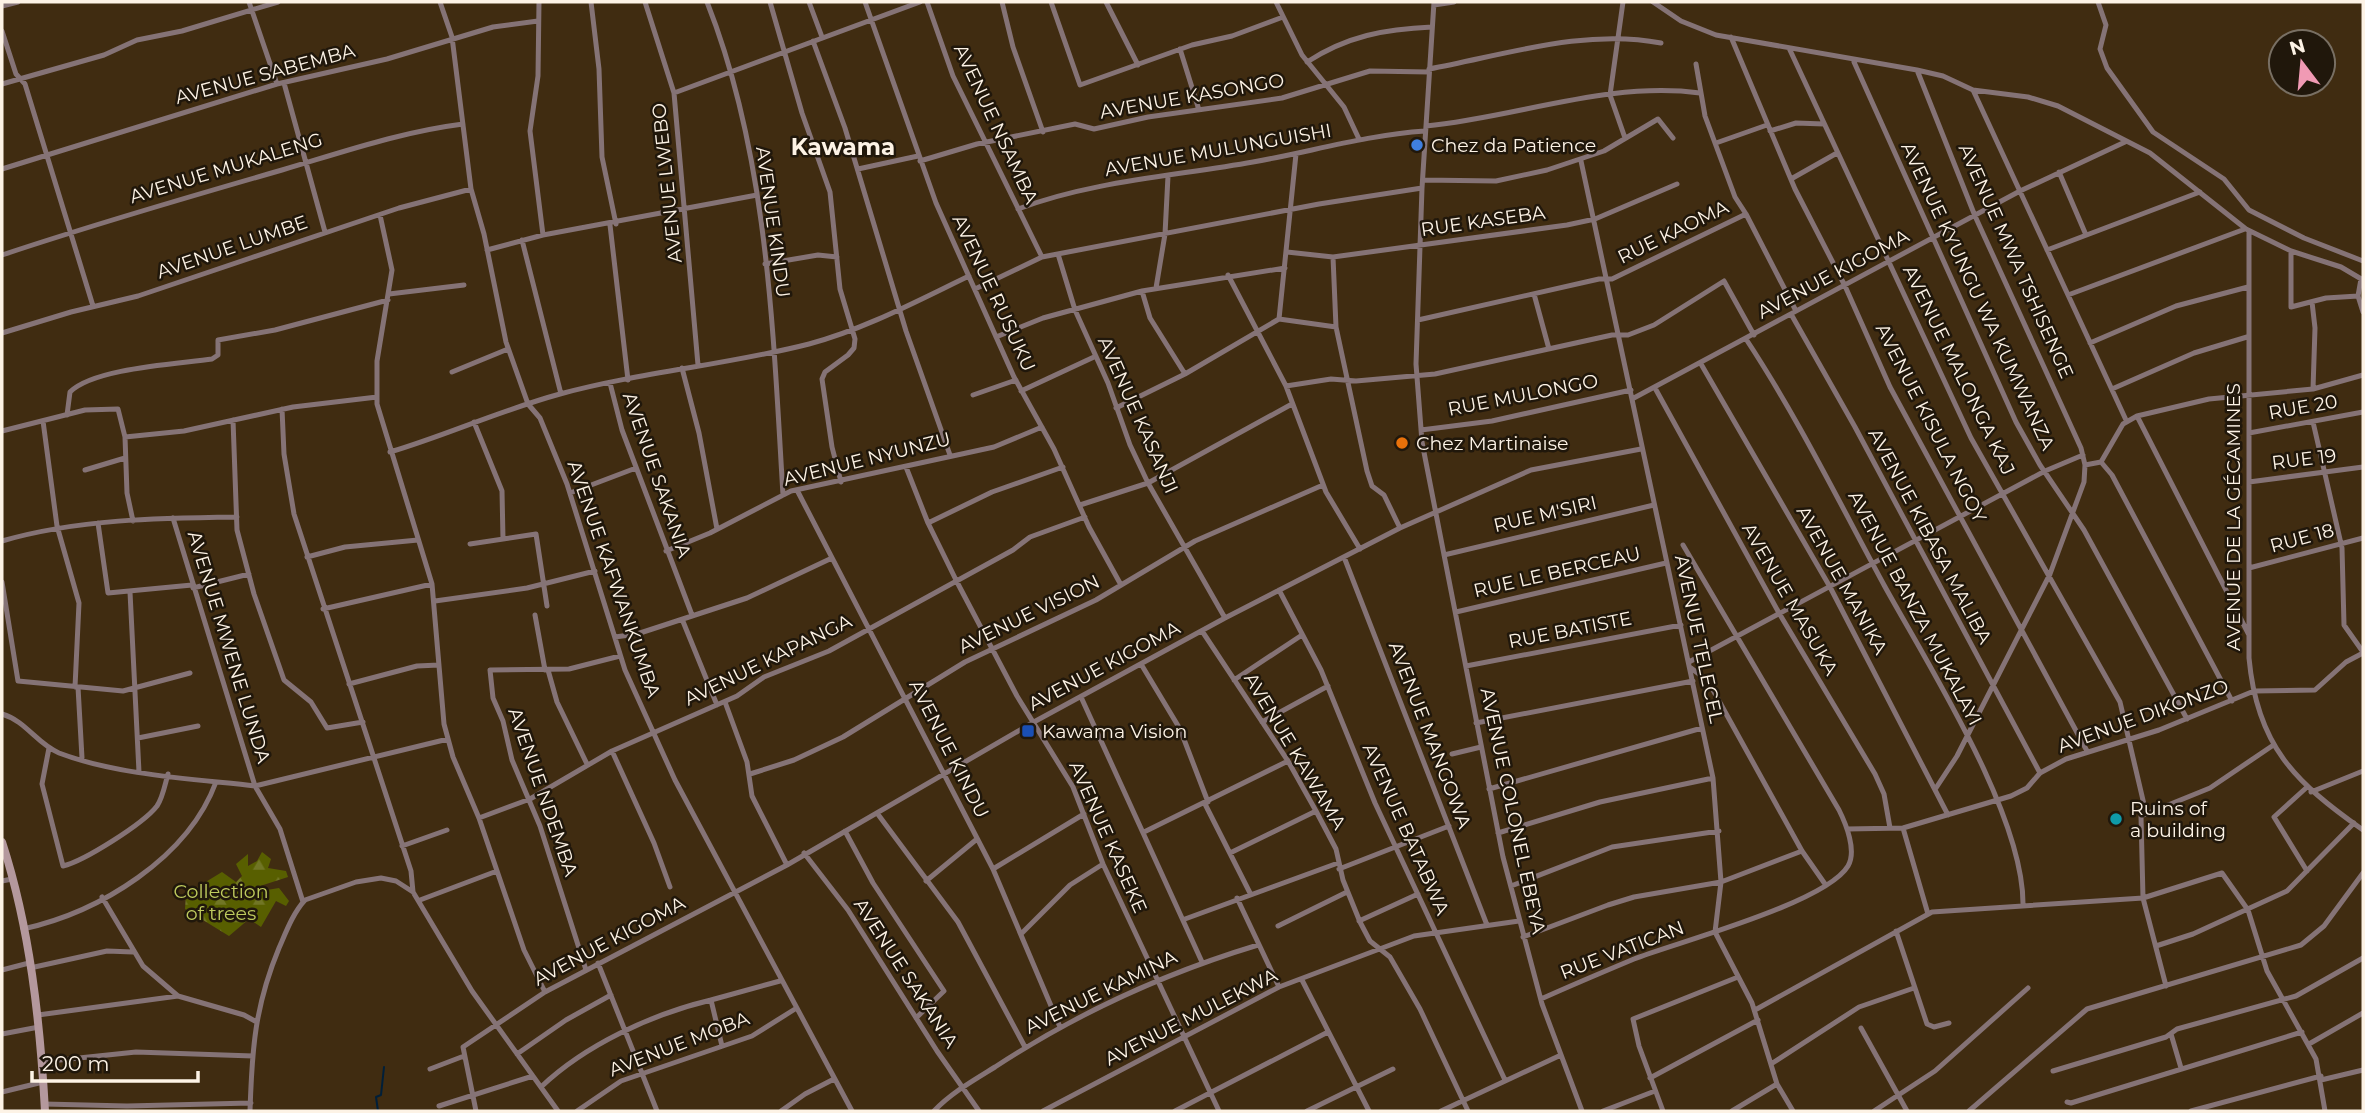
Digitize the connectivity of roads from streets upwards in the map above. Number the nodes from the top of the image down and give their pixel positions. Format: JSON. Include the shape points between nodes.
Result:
{"nodes":[{"id":1,"x":18,"y":2,"type":"edge"},
{"id":2,"x":249,"y":2,"type":"edge"},
{"id":3,"x":278,"y":2,"type":"edge"},
{"id":4,"x":440,"y":2,"type":"edge"},
{"id":5,"x":539,"y":2,"type":"edge"},
{"id":6,"x":591,"y":2,"type":"edge"},
{"id":7,"x":645,"y":2,"type":"edge"},
{"id":8,"x":707,"y":2,"type":"edge"},
{"id":9,"x":770,"y":2,"type":"edge"},
{"id":10,"x":809,"y":2,"type":"edge"},
{"id":11,"x":865,"y":2,"type":"edge"},
{"id":12,"x":920,"y":2,"type":"edge"},
{"id":13,"x":928,"y":2,"type":"edge"},
{"id":14,"x":1002,"y":2,"type":"edge"},
{"id":15,"x":1051,"y":2,"type":"edge"},
{"id":16,"x":1106,"y":2,"type":"edge"},
{"id":17,"x":1276,"y":2,"type":"edge"},
{"id":18,"x":1454,"y":2,"type":"edge"},
{"id":19,"x":1623,"y":2,"type":"edge"},
{"id":20,"x":1653,"y":2,"type":"edge"},
{"id":21,"x":2098,"y":2,"type":"edge"},
{"id":22,"x":1434,"y":3,"type":"edge"},
{"id":23,"x":2,"y":6,"type":"edge"},
{"id":24,"x":251,"y":9,"type":"junction"},
{"id":25,"x":1283,"y":17,"type":"junction"},
{"id":26,"x":871,"y":19,"type":"junction"},
{"id":27,"x":538,"y":21,"type":"junction"},
{"id":28,"x":1432,"y":27,"type":"junction"},
{"id":29,"x":2,"y":31,"type":"edge"},
{"id":30,"x":452,"y":37,"type":"junction"},
{"id":31,"x":822,"y":37,"type":"junction"},
{"id":32,"x":1617,"y":37,"type":"junction"},
{"id":33,"x":1731,"y":37,"type":"junction"},
{"id":34,"x":813,"y":41,"type":"junction"},
{"id":35,"x":1661,"y":43,"type":"dead end"},
{"id":36,"x":1788,"y":48,"type":"junction"},
{"id":37,"x":1180,"y":49,"type":"junction"},
{"id":38,"x":785,"y":53,"type":"junction"},
{"id":39,"x":1307,"y":62,"type":"junction"},
{"id":40,"x":1854,"y":62,"type":"junction"},
{"id":41,"x":1696,"y":64,"type":"dead end"},
{"id":42,"x":1138,"y":65,"type":"junction"},
{"id":43,"x":1429,"y":70,"type":"junction"},
{"id":44,"x":1917,"y":70,"type":"junction"},
{"id":45,"x":730,"y":73,"type":"junction"},
{"id":46,"x":20,"y":79,"type":"junction"},
{"id":47,"x":280,"y":83,"type":"junction"},
{"id":48,"x":2,"y":84,"type":"edge"},
{"id":49,"x":1324,"y":87,"type":"junction"},
{"id":50,"x":1973,"y":90,"type":"junction"},
{"id":51,"x":674,"y":93,"type":"junction"},
{"id":52,"x":1700,"y":93,"type":"junction"},
{"id":53,"x":1610,"y":95,"type":"junction"},
{"id":54,"x":1199,"y":110,"type":"junction"},
{"id":55,"x":463,"y":124,"type":"junction"},
{"id":56,"x":1824,"y":124,"type":"junction"},
{"id":57,"x":1768,"y":128,"type":"junction"},
{"id":58,"x":1425,"y":129,"type":"junction"},
{"id":59,"x":1042,"y":132,"type":"junction"},
{"id":60,"x":1625,"y":138,"type":"junction"},
{"id":61,"x":1673,"y":138,"type":"dead end"},
{"id":62,"x":1359,"y":139,"type":"junction"},
{"id":63,"x":2125,"y":142,"type":"junction"},
{"id":64,"x":985,"y":143,"type":"junction"},
{"id":65,"x":1716,"y":143,"type":"junction"},
{"id":66,"x":1837,"y":153,"type":"junction"},
{"id":67,"x":1296,"y":154,"type":"junction"},
{"id":68,"x":47,"y":156,"type":"junction"},
{"id":69,"x":919,"y":159,"type":"junction"},
{"id":70,"x":1581,"y":161,"type":"junction"},
{"id":71,"x":306,"y":163,"type":"junction"},
{"id":72,"x":2,"y":169,"type":"edge"},
{"id":73,"x":858,"y":169,"type":"junction"},
{"id":74,"x":2059,"y":172,"type":"junction"},
{"id":75,"x":1168,"y":176,"type":"junction"},
{"id":76,"x":1791,"y":179,"type":"junction"},
{"id":77,"x":1423,"y":180,"type":"junction"},
{"id":78,"x":1677,"y":184,"type":"dead end"},
{"id":79,"x":1422,"y":188,"type":"junction"},
{"id":80,"x":471,"y":189,"type":"junction"},
{"id":81,"x":2020,"y":191,"type":"junction"},
{"id":82,"x":2200,"y":192,"type":"junction"},
{"id":83,"x":757,"y":195,"type":"junction"},
{"id":84,"x":684,"y":209,"type":"junction"},
{"id":85,"x":1018,"y":209,"type":"junction"},
{"id":86,"x":1291,"y":211,"type":"junction"},
{"id":87,"x":1746,"y":214,"type":"junction"},
{"id":88,"x":380,"y":215,"type":"junction"},
{"id":89,"x":1975,"y":216,"type":"junction"},
{"id":90,"x":1595,"y":219,"type":"junction"},
{"id":91,"x":613,"y":224,"type":"junction"},
{"id":92,"x":2248,"y":230,"type":"junction"},
{"id":93,"x":325,"y":232,"type":"junction"},
{"id":94,"x":72,"y":233,"type":"junction"},
{"id":95,"x":1165,"y":234,"type":"junction"},
{"id":96,"x":543,"y":235,"type":"junction"},
{"id":97,"x":2086,"y":235,"type":"junction"},
{"id":98,"x":1932,"y":239,"type":"junction"},
{"id":99,"x":522,"y":240,"type":"junction"},
{"id":100,"x":1421,"y":246,"type":"junction"},
{"id":101,"x":487,"y":250,"type":"junction"},
{"id":102,"x":2047,"y":250,"type":"junction"},
{"id":103,"x":2291,"y":251,"type":"junction"},
{"id":104,"x":1287,"y":252,"type":"junction"},
{"id":105,"x":1058,"y":254,"type":"junction"},
{"id":106,"x":2,"y":255,"type":"edge"},
{"id":107,"x":837,"y":257,"type":"junction"},
{"id":108,"x":1042,"y":257,"type":"junction"},
{"id":109,"x":1333,"y":257,"type":"junction"},
{"id":110,"x":2363,"y":261,"type":"edge"},
{"id":111,"x":1888,"y":263,"type":"junction"},
{"id":112,"x":765,"y":264,"type":"junction"},
{"id":113,"x":1285,"y":268,"type":"junction"},
{"id":114,"x":1228,"y":275,"type":"junction"},
{"id":115,"x":969,"y":276,"type":"junction"},
{"id":116,"x":1606,"y":280,"type":"junction"},
{"id":117,"x":2362,"y":280,"type":"edge"},
{"id":118,"x":464,"y":285,"type":"dead end"},
{"id":119,"x":1845,"y":286,"type":"junction"},
{"id":120,"x":2248,"y":287,"type":"junction"},
{"id":121,"x":1156,"y":288,"type":"junction"},
{"id":122,"x":975,"y":289,"type":"junction"},
{"id":123,"x":1142,"y":291,"type":"junction"},
{"id":124,"x":1534,"y":294,"type":"junction"},
{"id":125,"x":2068,"y":295,"type":"junction"},
{"id":126,"x":2358,"y":296,"type":"junction"},
{"id":127,"x":388,"y":297,"type":"junction"},
{"id":128,"x":2312,"y":302,"type":"junction"},
{"id":129,"x":93,"y":306,"type":"junction"},
{"id":130,"x":900,"y":309,"type":"junction"},
{"id":131,"x":1075,"y":310,"type":"junction"},
{"id":132,"x":1794,"y":312,"type":"junction"},
{"id":133,"x":2363,"y":312,"type":"edge"},
{"id":134,"x":1279,"y":319,"type":"junction"},
{"id":135,"x":1418,"y":320,"type":"junction"},
{"id":136,"x":1336,"y":327,"type":"junction"},
{"id":137,"x":1257,"y":329,"type":"junction"},
{"id":138,"x":851,"y":331,"type":"junction"},
{"id":139,"x":2,"y":333,"type":"edge"},
{"id":140,"x":1619,"y":335,"type":"junction"},
{"id":141,"x":1754,"y":335,"type":"junction"},
{"id":142,"x":996,"y":337,"type":"junction"},
{"id":143,"x":2247,"y":337,"type":"junction"},
{"id":144,"x":1746,"y":339,"type":"junction"},
{"id":145,"x":2090,"y":343,"type":"junction"},
{"id":146,"x":508,"y":349,"type":"junction"},
{"id":147,"x":1549,"y":349,"type":"junction"},
{"id":148,"x":773,"y":350,"type":"junction"},
{"id":149,"x":1094,"y":357,"type":"junction"},
{"id":150,"x":1700,"y":363,"type":"junction"},
{"id":151,"x":698,"y":365,"type":"junction"},
{"id":152,"x":682,"y":368,"type":"junction"},
{"id":153,"x":452,"y":372,"type":"dead end"},
{"id":154,"x":1185,"y":374,"type":"junction"},
{"id":155,"x":1416,"y":374,"type":"junction"},
{"id":156,"x":2363,"y":375,"type":"edge"},
{"id":157,"x":1348,"y":379,"type":"junction"},
{"id":158,"x":628,"y":380,"type":"junction"},
{"id":159,"x":1016,"y":380,"type":"junction"},
{"id":160,"x":610,"y":383,"type":"junction"},
{"id":161,"x":1286,"y":386,"type":"junction"},
{"id":162,"x":1655,"y":387,"type":"junction"},
{"id":163,"x":2112,"y":389,"type":"junction"},
{"id":164,"x":2313,"y":389,"type":"junction"},
{"id":165,"x":1631,"y":390,"type":"junction"},
{"id":166,"x":1021,"y":391,"type":"junction"},
{"id":167,"x":561,"y":394,"type":"junction"},
{"id":168,"x":973,"y":395,"type":"dead end"},
{"id":169,"x":377,"y":397,"type":"junction"},
{"id":170,"x":2248,"y":397,"type":"junction"},
{"id":171,"x":1632,"y":400,"type":"junction"},
{"id":172,"x":528,"y":404,"type":"junction"},
{"id":173,"x":1292,"y":404,"type":"junction"},
{"id":174,"x":1116,"y":408,"type":"junction"},
{"id":175,"x":282,"y":410,"type":"junction"},
{"id":176,"x":2363,"y":412,"type":"edge"},
{"id":177,"x":67,"y":415,"type":"junction"},
{"id":178,"x":2137,"y":416,"type":"junction"},
{"id":179,"x":233,"y":420,"type":"junction"},
{"id":180,"x":43,"y":421,"type":"junction"},
{"id":181,"x":2126,"y":421,"type":"junction"},
{"id":182,"x":474,"y":422,"type":"junction"},
{"id":183,"x":2313,"y":422,"type":"junction"},
{"id":184,"x":1042,"y":427,"type":"junction"},
{"id":185,"x":1420,"y":430,"type":"junction"},
{"id":186,"x":2,"y":431,"type":"edge"},
{"id":187,"x":2249,"y":433,"type":"junction"},
{"id":188,"x":125,"y":437,"type":"junction"},
{"id":189,"x":1641,"y":449,"type":"junction"},
{"id":190,"x":390,"y":453,"type":"junction"},
{"id":191,"x":2083,"y":454,"type":"junction"},
{"id":192,"x":950,"y":455,"type":"junction"},
{"id":193,"x":125,"y":458,"type":"junction"},
{"id":194,"x":2101,"y":462,"type":"junction"},
{"id":195,"x":2085,"y":465,"type":"junction"},
{"id":196,"x":906,"y":467,"type":"junction"},
{"id":197,"x":1063,"y":467,"type":"junction"},
{"id":198,"x":2363,"y":467,"type":"edge"},
{"id":199,"x":636,"y":468,"type":"junction"},
{"id":200,"x":85,"y":470,"type":"dead end"},
{"id":201,"x":2045,"y":471,"type":"junction"},
{"id":202,"x":2324,"y":471,"type":"junction"},
{"id":203,"x":841,"y":482,"type":"junction"},
{"id":204,"x":2249,"y":482,"type":"junction"},
{"id":205,"x":1148,"y":483,"type":"junction"},
{"id":206,"x":1324,"y":485,"type":"junction"},
{"id":207,"x":798,"y":492,"type":"junction"},
{"id":208,"x":570,"y":493,"type":"junction"},
{"id":209,"x":2004,"y":494,"type":"junction"},
{"id":210,"x":783,"y":495,"type":"junction"},
{"id":211,"x":1080,"y":505,"type":"junction"},
{"id":212,"x":1654,"y":505,"type":"junction"},
{"id":213,"x":1436,"y":511,"type":"junction"},
{"id":214,"x":2073,"y":515,"type":"junction"},
{"id":215,"x":173,"y":517,"type":"junction"},
{"id":216,"x":237,"y":517,"type":"junction"},
{"id":217,"x":1085,"y":517,"type":"junction"},
{"id":218,"x":1962,"y":518,"type":"junction"},
{"id":219,"x":133,"y":521,"type":"junction"},
{"id":220,"x":98,"y":523,"type":"junction"},
{"id":221,"x":928,"y":523,"type":"junction"},
{"id":222,"x":57,"y":526,"type":"junction"},
{"id":223,"x":1401,"y":528,"type":"junction"},
{"id":224,"x":717,"y":529,"type":"junction"},
{"id":225,"x":2363,"y":538,"type":"edge"},
{"id":226,"x":503,"y":539,"type":"junction"},
{"id":227,"x":418,"y":540,"type":"junction"},
{"id":228,"x":2,"y":541,"type":"edge"},
{"id":229,"x":1917,"y":541,"type":"junction"},
{"id":230,"x":470,"y":544,"type":"dead end"},
{"id":231,"x":2342,"y":544,"type":"junction"},
{"id":232,"x":1683,"y":545,"type":"dead end"},
{"id":233,"x":1184,"y":547,"type":"junction"},
{"id":234,"x":1360,"y":549,"type":"junction"},
{"id":235,"x":666,"y":551,"type":"junction"},
{"id":236,"x":1444,"y":555,"type":"junction"},
{"id":237,"x":307,"y":557,"type":"junction"},
{"id":238,"x":1344,"y":557,"type":"junction"},
{"id":239,"x":832,"y":558,"type":"junction"},
{"id":240,"x":1666,"y":563,"type":"junction"},
{"id":241,"x":1873,"y":565,"type":"junction"},
{"id":242,"x":2249,"y":568,"type":"junction"},
{"id":243,"x":595,"y":571,"type":"junction"},
{"id":244,"x":249,"y":573,"type":"junction"},
{"id":245,"x":2050,"y":574,"type":"junction"},
{"id":246,"x":2,"y":582,"type":"edge"},
{"id":247,"x":957,"y":582,"type":"junction"},
{"id":248,"x":432,"y":584,"type":"junction"},
{"id":249,"x":543,"y":585,"type":"junction"},
{"id":250,"x":1121,"y":585,"type":"junction"},
{"id":251,"x":193,"y":587,"type":"junction"},
{"id":252,"x":1830,"y":587,"type":"junction"},
{"id":253,"x":1279,"y":590,"type":"junction"},
{"id":254,"x":130,"y":592,"type":"junction"},
{"id":255,"x":435,"y":601,"type":"junction"},
{"id":256,"x":547,"y":606,"type":"dead end"},
{"id":257,"x":323,"y":609,"type":"junction"},
{"id":258,"x":1456,"y":612,"type":"junction"},
{"id":259,"x":1779,"y":613,"type":"junction"},
{"id":260,"x":535,"y":615,"type":"dead end"},
{"id":261,"x":692,"y":615,"type":"junction"},
{"id":262,"x":1225,"y":618,"type":"junction"},
{"id":263,"x":682,"y":619,"type":"junction"},
{"id":264,"x":1681,"y":625,"type":"junction"},
{"id":265,"x":868,"y":629,"type":"junction"},
{"id":266,"x":2024,"y":630,"type":"junction"},
{"id":267,"x":1202,"y":631,"type":"junction"},
{"id":268,"x":1303,"y":635,"type":"junction"},
{"id":269,"x":2249,"y":635,"type":"junction"},
{"id":270,"x":615,"y":637,"type":"junction"},
{"id":271,"x":1735,"y":637,"type":"junction"},
{"id":272,"x":993,"y":649,"type":"junction"},
{"id":273,"x":2363,"y":652,"type":"edge"},
{"id":274,"x":620,"y":656,"type":"junction"},
{"id":275,"x":1141,"y":664,"type":"junction"},
{"id":276,"x":439,"y":665,"type":"junction"},
{"id":277,"x":1690,"y":665,"type":"junction"},
{"id":278,"x":1466,"y":666,"type":"junction"},
{"id":279,"x":546,"y":670,"type":"junction"},
{"id":280,"x":190,"y":673,"type":"dead end"},
{"id":281,"x":1234,"y":680,"type":"junction"},
{"id":282,"x":1693,"y":681,"type":"junction"},
{"id":283,"x":349,"y":684,"type":"junction"},
{"id":284,"x":1328,"y":686,"type":"junction"},
{"id":285,"x":77,"y":687,"type":"junction"},
{"id":286,"x":136,"y":689,"type":"junction"},
{"id":287,"x":1993,"y":689,"type":"junction"},
{"id":288,"x":2253,"y":691,"type":"junction"},
{"id":289,"x":1081,"y":696,"type":"junction"},
{"id":290,"x":905,"y":698,"type":"junction"},
{"id":291,"x":2232,"y":701,"type":"junction"},
{"id":292,"x":725,"y":702,"type":"junction"},
{"id":293,"x":717,"y":705,"type":"junction"},
{"id":294,"x":2,"y":714,"type":"edge"},
{"id":295,"x":2187,"y":719,"type":"junction"},
{"id":296,"x":363,"y":722,"type":"junction"},
{"id":297,"x":1262,"y":722,"type":"junction"},
{"id":298,"x":1032,"y":723,"type":"junction"},
{"id":299,"x":1476,"y":723,"type":"junction"},
{"id":300,"x":198,"y":726,"type":"dead end"},
{"id":301,"x":1702,"y":728,"type":"junction"},
{"id":302,"x":652,"y":732,"type":"junction"},
{"id":303,"x":1966,"y":736,"type":"junction"},
{"id":304,"x":138,"y":738,"type":"junction"},
{"id":305,"x":448,"y":739,"type":"junction"},
{"id":306,"x":2129,"y":739,"type":"junction"},
{"id":307,"x":2272,"y":746,"type":"junction"},
{"id":308,"x":1481,"y":747,"type":"junction"},
{"id":309,"x":49,"y":748,"type":"junction"},
{"id":310,"x":612,"y":751,"type":"junction"},
{"id":311,"x":2087,"y":751,"type":"junction"},
{"id":312,"x":1452,"y":754,"type":"dead end"},
{"id":313,"x":82,"y":758,"type":"junction"},
{"id":314,"x":375,"y":758,"type":"junction"},
{"id":315,"x":1288,"y":761,"type":"junction"},
{"id":316,"x":587,"y":764,"type":"junction"},
{"id":317,"x":139,"y":772,"type":"junction"},
{"id":318,"x":2363,"y":772,"type":"edge"},
{"id":319,"x":2040,"y":773,"type":"junction"},
{"id":320,"x":168,"y":774,"type":"junction"},
{"id":321,"x":750,"y":774,"type":"junction"},
{"id":322,"x":946,"y":774,"type":"junction"},
{"id":323,"x":1713,"y":778,"type":"junction"},
{"id":324,"x":216,"y":782,"type":"junction"},
{"id":325,"x":255,"y":786,"type":"junction"},
{"id":326,"x":1936,"y":788,"type":"junction"},
{"id":327,"x":1489,"y":789,"type":"junction"},
{"id":328,"x":2308,"y":790,"type":"junction"},
{"id":329,"x":530,"y":799,"type":"junction"},
{"id":330,"x":1997,"y":801,"type":"junction"},
{"id":331,"x":1207,"y":803,"type":"junction"},
{"id":332,"x":1316,"y":811,"type":"junction"},
{"id":333,"x":877,"y":813,"type":"junction"},
{"id":334,"x":2146,"y":813,"type":"junction"},
{"id":335,"x":1084,"y":814,"type":"junction"},
{"id":336,"x":1948,"y":815,"type":"junction"},
{"id":337,"x":479,"y":818,"type":"junction"},
{"id":338,"x":2354,"y":823,"type":"junction"},
{"id":339,"x":1448,"y":826,"type":"junction"},
{"id":340,"x":1890,"y":828,"type":"junction"},
{"id":341,"x":1903,"y":828,"type":"junction"},
{"id":342,"x":1847,"y":829,"type":"junction"},
{"id":343,"x":447,"y":830,"type":"dead end"},
{"id":344,"x":2363,"y":830,"type":"edge"},
{"id":345,"x":845,"y":831,"type":"junction"},
{"id":346,"x":1719,"y":831,"type":"junction"},
{"id":347,"x":1144,"y":832,"type":"junction"},
{"id":348,"x":1498,"y":834,"type":"junction"},
{"id":349,"x":976,"y":839,"type":"junction"},
{"id":350,"x":2,"y":842,"type":"edge"},
{"id":351,"x":402,"y":846,"type":"junction"},
{"id":352,"x":1398,"y":847,"type":"junction"},
{"id":353,"x":1802,"y":851,"type":"junction"},
{"id":354,"x":803,"y":853,"type":"junction"},
{"id":355,"x":1230,"y":853,"type":"junction"},
{"id":356,"x":786,"y":864,"type":"junction"},
{"id":357,"x":1103,"y":864,"type":"junction"},
{"id":358,"x":1339,"y":866,"type":"junction"},
{"id":359,"x":993,"y":869,"type":"junction"},
{"id":360,"x":497,"y":871,"type":"junction"},
{"id":361,"x":2307,"y":871,"type":"junction"},
{"id":362,"x":2363,"y":873,"type":"edge"},
{"id":363,"x":12,"y":878,"type":"junction"},
{"id":364,"x":2,"y":881,"type":"edge"},
{"id":365,"x":926,"y":881,"type":"junction"},
{"id":366,"x":1721,"y":882,"type":"junction"},
{"id":367,"x":1825,"y":884,"type":"junction"},
{"id":368,"x":1511,"y":886,"type":"junction"},
{"id":369,"x":670,"y":887,"type":"dead end"},
{"id":370,"x":414,"y":892,"type":"junction"},
{"id":371,"x":1347,"y":892,"type":"junction"},
{"id":372,"x":734,"y":893,"type":"junction"},
{"id":373,"x":1250,"y":893,"type":"junction"},
{"id":374,"x":1419,"y":894,"type":"junction"},
{"id":375,"x":102,"y":897,"type":"junction"},
{"id":376,"x":1237,"y":898,"type":"junction"},
{"id":377,"x":2143,"y":898,"type":"junction"},
{"id":378,"x":420,"y":901,"type":"junction"},
{"id":379,"x":303,"y":902,"type":"junction"},
{"id":380,"x":2023,"y":905,"type":"junction"},
{"id":381,"x":2248,"y":910,"type":"junction"},
{"id":382,"x":1928,"y":914,"type":"junction"},
{"id":383,"x":1185,"y":919,"type":"junction"},
{"id":384,"x":1359,"y":921,"type":"junction"},
{"id":385,"x":1519,"y":921,"type":"junction"},
{"id":386,"x":1488,"y":925,"type":"junction"},
{"id":387,"x":1278,"y":926,"type":"dead end"},
{"id":388,"x":23,"y":929,"type":"junction"},
{"id":389,"x":1435,"y":931,"type":"junction"},
{"id":390,"x":1715,"y":932,"type":"junction"},
{"id":391,"x":1896,"y":932,"type":"junction"},
{"id":392,"x":1022,"y":933,"type":"junction"},
{"id":393,"x":1523,"y":937,"type":"junction"},
{"id":394,"x":1258,"y":945,"type":"junction"},
{"id":395,"x":2156,"y":946,"type":"junction"},
{"id":396,"x":1381,"y":949,"type":"junction"},
{"id":397,"x":133,"y":952,"type":"junction"},
{"id":398,"x":2264,"y":958,"type":"junction"},
{"id":399,"x":2363,"y":958,"type":"edge"},
{"id":400,"x":1202,"y":962,"type":"junction"},
{"id":401,"x":598,"y":963,"type":"junction"},
{"id":402,"x":30,"y":965,"type":"junction"},
{"id":403,"x":2,"y":970,"type":"edge"},
{"id":404,"x":586,"y":970,"type":"junction"},
{"id":405,"x":1738,"y":977,"type":"junction"},
{"id":406,"x":780,"y":981,"type":"junction"},
{"id":407,"x":1157,"y":981,"type":"junction"},
{"id":408,"x":1303,"y":981,"type":"junction"},
{"id":409,"x":2166,"y":986,"type":"junction"},
{"id":410,"x":1279,"y":987,"type":"junction"},
{"id":411,"x":1914,"y":988,"type":"junction"},
{"id":412,"x":2028,"y":988,"type":"dead end"},
{"id":413,"x":545,"y":992,"type":"junction"},
{"id":414,"x":611,"y":995,"type":"junction"},
{"id":415,"x":178,"y":996,"type":"junction"},
{"id":416,"x":1541,"y":999,"type":"junction"},
{"id":417,"x":711,"y":1000,"type":"junction"},
{"id":418,"x":2281,"y":1000,"type":"junction"},
{"id":419,"x":795,"y":1009,"type":"junction"},
{"id":420,"x":1755,"y":1010,"type":"junction"},
{"id":421,"x":2363,"y":1013,"type":"edge"},
{"id":422,"x":38,"y":1014,"type":"junction"},
{"id":423,"x":916,"y":1018,"type":"junction"},
{"id":424,"x":1758,"y":1020,"type":"junction"},
{"id":425,"x":255,"y":1021,"type":"junction"},
{"id":426,"x":1948,"y":1023,"type":"dead end"},
{"id":427,"x":494,"y":1024,"type":"junction"},
{"id":428,"x":38,"y":1027,"type":"junction"},
{"id":429,"x":1060,"y":1027,"type":"junction"},
{"id":430,"x":1861,"y":1028,"type":"dead end"},
{"id":431,"x":1328,"y":1032,"type":"junction"},
{"id":432,"x":2302,"y":1032,"type":"junction"},
{"id":433,"x":626,"y":1033,"type":"junction"},
{"id":434,"x":2,"y":1034,"type":"edge"},
{"id":435,"x":2171,"y":1034,"type":"junction"},
{"id":436,"x":1183,"y":1038,"type":"junction"},
{"id":437,"x":2309,"y":1044,"type":"junction"},
{"id":438,"x":722,"y":1046,"type":"junction"},
{"id":439,"x":1025,"y":1047,"type":"junction"},
{"id":440,"x":517,"y":1054,"type":"junction"},
{"id":441,"x":1561,"y":1055,"type":"junction"},
{"id":442,"x":253,"y":1056,"type":"junction"},
{"id":443,"x":464,"y":1056,"type":"junction"},
{"id":444,"x":41,"y":1062,"type":"junction"},
{"id":445,"x":1771,"y":1064,"type":"junction"},
{"id":446,"x":2181,"y":1068,"type":"junction"},
{"id":447,"x":430,"y":1069,"type":"dead end"},
{"id":448,"x":1393,"y":1069,"type":"dead end"},
{"id":449,"x":2363,"y":1070,"type":"edge"},
{"id":450,"x":2053,"y":1071,"type":"dead end"},
{"id":451,"x":642,"y":1073,"type":"junction"},
{"id":452,"x":533,"y":1076,"type":"junction"},
{"id":453,"x":1650,"y":1078,"type":"junction"},
{"id":454,"x":2321,"y":1078,"type":"junction"},
{"id":455,"x":834,"y":1079,"type":"junction"},
{"id":456,"x":1505,"y":1080,"type":"junction"},
{"id":457,"x":43,"y":1082,"type":"junction"},
{"id":458,"x":1777,"y":1084,"type":"junction"},
{"id":459,"x":541,"y":1087,"type":"junction"},
{"id":460,"x":1356,"y":1087,"type":"junction"},
{"id":461,"x":963,"y":1088,"type":"junction"},
{"id":462,"x":1655,"y":1091,"type":"junction"},
{"id":463,"x":2,"y":1092,"type":"edge"},
{"id":464,"x":1210,"y":1092,"type":"junction"},
{"id":465,"x":1898,"y":1096,"type":"junction"},
{"id":466,"x":473,"y":1097,"type":"junction"},
{"id":467,"x":1463,"y":1101,"type":"junction"},
{"id":468,"x":2067,"y":1102,"type":"dead end"},
{"id":469,"x":175,"y":1103,"type":"junction"},
{"id":470,"x":251,"y":1103,"type":"junction"},
{"id":471,"x":439,"y":1106,"type":"dead end"},
{"id":472,"x":45,"y":1107,"type":"edge"},
{"id":473,"x":127,"y":1109,"type":"edge"},
{"id":474,"x":1581,"y":1109,"type":"edge"},
{"id":475,"x":175,"y":1111,"type":"edge"},
{"id":476,"x":250,"y":1111,"type":"edge"},
{"id":477,"x":476,"y":1111,"type":"edge"},
{"id":478,"x":558,"y":1111,"type":"edge"},
{"id":479,"x":577,"y":1111,"type":"edge"},
{"id":480,"x":657,"y":1111,"type":"edge"},
{"id":481,"x":781,"y":1111,"type":"edge"},
{"id":482,"x":852,"y":1111,"type":"edge"},
{"id":483,"x":934,"y":1111,"type":"edge"},
{"id":484,"x":979,"y":1111,"type":"edge"},
{"id":485,"x":1044,"y":1111,"type":"edge"},
{"id":486,"x":1175,"y":1111,"type":"edge"},
{"id":487,"x":1219,"y":1111,"type":"edge"},
{"id":488,"x":1307,"y":1111,"type":"edge"},
{"id":489,"x":1369,"y":1111,"type":"edge"},
{"id":490,"x":1441,"y":1111,"type":"edge"},
{"id":491,"x":1468,"y":1111,"type":"edge"},
{"id":492,"x":1572,"y":1111,"type":"edge"},
{"id":493,"x":1603,"y":1111,"type":"edge"},
{"id":494,"x":1663,"y":1111,"type":"edge"},
{"id":495,"x":1732,"y":1111,"type":"edge"},
{"id":496,"x":1793,"y":1111,"type":"edge"},
{"id":497,"x":1874,"y":1111,"type":"edge"},
{"id":498,"x":1907,"y":1111,"type":"edge"},
{"id":499,"x":1969,"y":1111,"type":"edge"},
{"id":500,"x":2190,"y":1111,"type":"edge"},
{"id":501,"x":2325,"y":1111,"type":"edge"}],
"edges":[{"from":1,"to":23,"type":"street"},
{"from":2,"to":24,"type":"street"},
{"from":3,"to":24,"type":"street"},
{"from":4,"to":30,"type":"street","name":"AVENUE KAFWANKUMBA"},
{"from":5,"to":27,"type":"street"},
{"from":6,"to":91,"type":"street","via":[[602,157]]},
{"from":7,"to":51,"type":"street","name":"AVENUE LWEBO"},
{"from":8,"to":45,"type":"street","name":"AVENUE KINDU"},
{"from":9,"to":38,"type":"street"},
{"from":10,"to":31,"type":"street"},
{"from":11,"to":26,"type":"street","name":"AVENUE RUSUKU"},
{"from":12,"to":26,"type":"street"},
{"from":13,"to":64,"type":"street","name":"AVENUE NSAMBA","via":[[947,63]]},
{"from":14,"to":59,"type":"street"},
{"from":15,"to":42,"type":"street","via":[[1078,85]]},
{"from":16,"to":42,"type":"street"},
{"from":17,"to":25,"type":"street"},
{"from":18,"to":22,"type":"street"},
{"from":19,"to":32,"type":"street"},
{"from":20,"to":33,"type":"street","via":[[1701,31]]},
{"from":21,"to":110,"type":"street","via":[[2106,25],[2100,49],[2106,68],[2153,132],[2224,179],[2249,210]]},
{"from":22,"to":28,"type":"street","name":"AVENUE COLONEL EBEYA"},
{"from":24,"to":46,"type":"street","via":[[136,40],[104,55]]},
{"from":24,"to":47,"type":"street"},
{"from":25,"to":37,"type":"street"},
{"from":25,"to":39,"type":"street"},
{"from":26,"to":31,"type":"street"},
{"from":26,"to":69,"type":"street","name":"AVENUE RUSUKU"},
{"from":27,"to":30,"type":"street","name":"AVENUE SABEMBA"},
{"from":27,"to":96,"type":"street","via":[[538,76],[530,133]]},
{"from":28,"to":39,"type":"street","via":[[1367,34]]},
{"from":28,"to":43,"type":"street","name":"AVENUE COLONEL EBEYA"},
{"from":29,"to":46,"type":"street"},
{"from":30,"to":47,"type":"street","name":"AVENUE SABEMBA"},
{"from":30,"to":55,"type":"street","name":"AVENUE KAFWANKUMBA"},
{"from":31,"to":34,"type":"street"},
{"from":32,"to":35,"type":"street","name":"AVENUE KASONGO"},
{"from":32,"to":43,"type":"street","name":"AVENUE KASONGO","via":[[1530,48]]},
{"from":32,"to":53,"type":"street"},
{"from":33,"to":36,"type":"street"},
{"from":33,"to":57,"type":"street","name":"AVENUE KISULA NGOY"},
{"from":34,"to":38,"type":"street"},
{"from":34,"to":73,"type":"street"},
{"from":36,"to":40,"type":"street"},
{"from":36,"to":56,"type":"street","name":"AVENUE MALONGA KAJ"},
{"from":37,"to":42,"type":"street"},
{"from":37,"to":54,"type":"street"},
{"from":38,"to":45,"type":"street"},
{"from":38,"to":107,"type":"street","via":[[831,192]]},
{"from":39,"to":49,"type":"street"},
{"from":40,"to":44,"type":"street"},
{"from":40,"to":98,"type":"street","name":"AVENUE KYUNGU WA KUMWANZA"},
{"from":41,"to":52,"type":"street","name":"RUE KAOMA"},
{"from":43,"to":49,"type":"street","name":"AVENUE KASONGO","via":[[1370,71]]},
{"from":43,"to":58,"type":"street","name":"AVENUE COLONEL EBEYA"},
{"from":44,"to":50,"type":"street"},
{"from":44,"to":89,"type":"street","name":"AVENUE MWA TSHISENGE"},
{"from":45,"to":51,"type":"street"},
{"from":45,"to":83,"type":"street","name":"AVENUE KINDU"},
{"from":46,"to":48,"type":"street"},
{"from":46,"to":68,"type":"street"},
{"from":47,"to":68,"type":"street","name":"AVENUE SABEMBA"},
{"from":47,"to":71,"type":"street"},
{"from":49,"to":54,"type":"street","name":"AVENUE KASONGO"},
{"from":49,"to":62,"type":"street","via":[[1344,107]]},
{"from":50,"to":63,"type":"street","via":[[2052,104]]},
{"from":50,"to":81,"type":"street"},
{"from":51,"to":84,"type":"street","name":"AVENUE LWEBO"},
{"from":52,"to":53,"type":"street","name":"AVENUE MULUNGUISHI","via":[[1659,89]]},
{"from":52,"to":65,"type":"street","name":"RUE KAOMA"},
{"from":53,"to":58,"type":"street","name":"AVENUE MULUNGUISHI"},
{"from":53,"to":60,"type":"street"},
{"from":54,"to":59,"type":"street","name":"AVENUE KASONGO","via":[[1094,129],[1075,124]]},
{"from":55,"to":71,"type":"street","name":"AVENUE MUKALENG","via":[[400,134]]},
{"from":55,"to":80,"type":"street","name":"AVENUE KAFWANKUMBA"},
{"from":56,"to":57,"type":"street"},
{"from":56,"to":66,"type":"street","name":"AVENUE MALONGA KAJ"},
{"from":57,"to":65,"type":"street"},
{"from":57,"to":76,"type":"street","name":"AVENUE KISULA NGOY"},
{"from":58,"to":62,"type":"street","name":"AVENUE MULUNGUISHI"},
{"from":58,"to":77,"type":"street","name":"AVENUE COLONEL EBEYA"},
{"from":59,"to":64,"type":"street","name":"AVENUE KASONGO"},
{"from":60,"to":61,"type":"street","via":[[1658,119]]},
{"from":60,"to":70,"type":"street"},
{"from":62,"to":67,"type":"street","name":"AVENUE MULUNGUISHI"},
{"from":63,"to":74,"type":"street","name":"AVENUE KIGOMA"},
{"from":63,"to":82,"type":"street","via":[[2150,153]]},
{"from":64,"to":69,"type":"street","name":"AVENUE KASONGO"},
{"from":64,"to":85,"type":"street","name":"AVENUE NSAMBA"},
{"from":65,"to":87,"type":"street","name":"RUE KAOMA","via":[[1735,197]]},
{"from":66,"to":76,"type":"street"},
{"from":66,"to":111,"type":"street","name":"AVENUE MALONGA KAJ"},
{"from":67,"to":75,"type":"street","name":"AVENUE MULUNGUISHI"},
{"from":67,"to":86,"type":"street"},
{"from":68,"to":72,"type":"street","name":"AVENUE SABEMBA"},
{"from":68,"to":94,"type":"street"},
{"from":69,"to":73,"type":"street","name":"AVENUE KASONGO"},
{"from":69,"to":115,"type":"street","name":"AVENUE RUSUKU"},
{"from":70,"to":77,"type":"street","via":[[1507,180]]},
{"from":70,"to":90,"type":"street","name":"AVENUE TELECEL"},
{"from":71,"to":93,"type":"street"},
{"from":71,"to":94,"type":"street","name":"AVENUE MUKALENG","via":[[176,198]]},
{"from":73,"to":130,"type":"street"},
{"from":74,"to":81,"type":"street","name":"AVENUE KIGOMA"},
{"from":74,"to":97,"type":"street"},
{"from":75,"to":85,"type":"street","name":"AVENUE MULUNGUISHI","via":[[1086,190]]},
{"from":75,"to":95,"type":"street"},
{"from":76,"to":119,"type":"street","name":"AVENUE KISULA NGOY"},
{"from":77,"to":79,"type":"street","name":"AVENUE COLONEL EBEYA"},
{"from":78,"to":90,"type":"street","name":"RUE KASEBA"},
{"from":79,"to":86,"type":"street"},
{"from":79,"to":100,"type":"street","name":"AVENUE COLONEL EBEYA"},
{"from":80,"to":88,"type":"street","name":"AVENUE LUMBE"},
{"from":80,"to":101,"type":"street","name":"AVENUE KAFWANKUMBA"},
{"from":81,"to":89,"type":"street","name":"AVENUE KIGOMA"},
{"from":81,"to":102,"type":"street"},
{"from":82,"to":92,"type":"street"},
{"from":82,"to":97,"type":"street"},
{"from":83,"to":84,"type":"street"},
{"from":83,"to":112,"type":"street","name":"AVENUE KINDU"},
{"from":84,"to":91,"type":"street"},
{"from":84,"to":151,"type":"street","name":"AVENUE LWEBO"},
{"from":85,"to":108,"type":"street","name":"AVENUE NSAMBA"},
{"from":86,"to":95,"type":"street"},
{"from":86,"to":104,"type":"street"},
{"from":87,"to":116,"type":"street","name":"RUE KAOMA"},
{"from":87,"to":132,"type":"street","name":"AVENUE KIBASA MALIBA"},
{"from":88,"to":93,"type":"street","name":"AVENUE LUMBE"},
{"from":88,"to":127,"type":"street","via":[[390,258]]},
{"from":89,"to":98,"type":"street","name":"AVENUE KIGOMA"},
{"from":89,"to":191,"type":"street","name":"AVENUE MWA TSHISENGE"},
{"from":90,"to":100,"type":"street","name":"RUE KASEBA"},
{"from":90,"to":116,"type":"street","name":"AVENUE TELECEL"},
{"from":91,"to":96,"type":"street"},
{"from":91,"to":158,"type":"street"},
{"from":92,"to":103,"type":"street"},
{"from":92,"to":120,"type":"street","name":"AVENUE DE LA GÉCAMINES"},
{"from":92,"to":125,"type":"street"},
{"from":93,"to":129,"type":"street","name":"AVENUE LUMBE","via":[[138,296]]},
{"from":94,"to":106,"type":"street","name":"AVENUE MUKALENG"},
{"from":94,"to":129,"type":"street"},
{"from":95,"to":105,"type":"street"},
{"from":95,"to":121,"type":"street"},
{"from":96,"to":99,"type":"street"},
{"from":97,"to":102,"type":"street"},
{"from":98,"to":111,"type":"street","name":"AVENUE KIGOMA"},
{"from":98,"to":201,"type":"street","name":"AVENUE KYUNGU WA KUMWANZA","via":[[2011,412]]},
{"from":99,"to":101,"type":"street"},
{"from":99,"to":167,"type":"street"},
{"from":100,"to":109,"type":"street","name":"RUE KASEBA"},
{"from":100,"to":135,"type":"street","name":"AVENUE COLONEL EBEYA"},
{"from":101,"to":146,"type":"street","name":"AVENUE KAFWANKUMBA"},
{"from":102,"to":125,"type":"street"},
{"from":103,"to":117,"type":"street","via":[[2332,263]]},
{"from":103,"to":128,"type":"street","via":[[2291,306]]},
{"from":104,"to":109,"type":"street","name":"RUE KASEBA"},
{"from":104,"to":113,"type":"street"},
{"from":105,"to":108,"type":"street"},
{"from":105,"to":131,"type":"street","name":"AVENUE KASANJI"},
{"from":107,"to":112,"type":"street","via":[[818,255]]},
{"from":107,"to":138,"type":"street"},
{"from":108,"to":122,"type":"street"},
{"from":109,"to":136,"type":"street"},
{"from":111,"to":119,"type":"street","name":"AVENUE KIGOMA"},
{"from":111,"to":209,"type":"street","name":"AVENUE MALONGA KAJ","via":[[1971,438]]},
{"from":112,"to":148,"type":"street","name":"AVENUE KINDU"},
{"from":113,"to":114,"type":"street"},
{"from":113,"to":134,"type":"street"},
{"from":114,"to":121,"type":"street"},
{"from":114,"to":137,"type":"street"},
{"from":115,"to":122,"type":"street","name":"AVENUE RUSUKU"},
{"from":115,"to":130,"type":"street"},
{"from":116,"to":124,"type":"street","name":"RUE KAOMA"},
{"from":116,"to":140,"type":"street","name":"AVENUE TELECEL"},
{"from":117,"to":126,"type":"street"},
{"from":118,"to":127,"type":"street"},
{"from":119,"to":132,"type":"street","name":"AVENUE KIGOMA"},
{"from":119,"to":218,"type":"street","name":"AVENUE KISULA NGOY","via":[[1890,387]]},
{"from":120,"to":143,"type":"street","name":"AVENUE DE LA GÉCAMINES"},
{"from":120,"to":145,"type":"street","via":[[2176,306]]},
{"from":121,"to":123,"type":"street"},
{"from":122,"to":142,"type":"street","name":"AVENUE RUSUKU"},
{"from":123,"to":131,"type":"street"},
{"from":123,"to":154,"type":"street","via":[[1150,318]]},
{"from":124,"to":135,"type":"street","name":"RUE KAOMA"},
{"from":124,"to":147,"type":"street"},
{"from":125,"to":145,"type":"street"},
{"from":126,"to":128,"type":"street"},
{"from":126,"to":133,"type":"street"},
{"from":127,"to":169,"type":"street","via":[[377,361]]},
{"from":127,"to":177,"type":"street","via":[[262,333],[218,340],[218,355],[212,359],[106,376],[70,392]]},
{"from":128,"to":164,"type":"street"},
{"from":129,"to":139,"type":"street","name":"AVENUE LUMBE"},
{"from":130,"to":138,"type":"street"},
{"from":130,"to":192,"type":"street"},
{"from":131,"to":142,"type":"street"},
{"from":131,"to":149,"type":"street","name":"AVENUE KASANJI"},
{"from":132,"to":141,"type":"street","name":"AVENUE KIGOMA"},
{"from":132,"to":229,"type":"street","name":"AVENUE KIBASA MALIBA"},
{"from":134,"to":136,"type":"street"},
{"from":134,"to":137,"type":"street"},
{"from":135,"to":155,"type":"street","name":"AVENUE COLONEL EBEYA"},
{"from":136,"to":157,"type":"street"},
{"from":137,"to":154,"type":"street"},
{"from":137,"to":161,"type":"street"},
{"from":138,"to":148,"type":"street"},
{"from":138,"to":203,"type":"street","via":[[854,348],[822,379]]},
{"from":140,"to":141,"type":"street","via":[[1654,325],[1718,283],[1727,282]]},
{"from":140,"to":147,"type":"street"},
{"from":140,"to":165,"type":"street","name":"AVENUE TELECEL"},
{"from":141,"to":144,"type":"street","name":"AVENUE KIGOMA"},
{"from":142,"to":159,"type":"street","name":"AVENUE RUSUKU"},
{"from":143,"to":163,"type":"street","via":[[2183,357]]},
{"from":143,"to":170,"type":"street","name":"AVENUE DE LA GÉCAMINES"},
{"from":144,"to":150,"type":"street","name":"AVENUE KIGOMA"},
{"from":144,"to":241,"type":"street","name":"AVENUE BANZA MUKALAYI","via":[[1814,450]]},
{"from":145,"to":163,"type":"street"},
{"from":146,"to":153,"type":"street"},
{"from":146,"to":172,"type":"street","name":"AVENUE KAFWANKUMBA"},
{"from":147,"to":155,"type":"street","via":[[1444,373]]},
{"from":148,"to":151,"type":"street"},
{"from":148,"to":210,"type":"street","name":"AVENUE KINDU"},
{"from":149,"to":166,"type":"street"},
{"from":149,"to":174,"type":"street","name":"AVENUE KASANJI"},
{"from":150,"to":162,"type":"street","name":"AVENUE KIGOMA"},
{"from":150,"to":252,"type":"street","name":"AVENUE MANIKA"},
{"from":151,"to":152,"type":"street"},
{"from":152,"to":158,"type":"street"},
{"from":152,"to":224,"type":"street"},
{"from":154,"to":174,"type":"street"},
{"from":155,"to":157,"type":"street"},
{"from":155,"to":185,"type":"street","name":"AVENUE COLONEL EBEYA"},
{"from":156,"to":164,"type":"street"},
{"from":157,"to":161,"type":"street"},
{"from":157,"to":223,"type":"street","via":[[1371,484],[1384,495]]},
{"from":158,"to":160,"type":"street"},
{"from":159,"to":166,"type":"street","name":"AVENUE RUSUKU"},
{"from":159,"to":168,"type":"street"},
{"from":160,"to":167,"type":"street"},
{"from":160,"to":199,"type":"street","name":"AVENUE SAKANIA"},
{"from":161,"to":173,"type":"street"},
{"from":162,"to":171,"type":"street","name":"AVENUE KIGOMA"},
{"from":162,"to":259,"type":"street","name":"AVENUE MASUKA"},
{"from":163,"to":181,"type":"street"},
{"from":164,"to":170,"type":"street"},
{"from":165,"to":171,"type":"street","name":"AVENUE TELECEL"},
{"from":165,"to":185,"type":"street","name":"RUE MULONGO","via":[[1492,421]]},
{"from":166,"to":184,"type":"street","name":"AVENUE RUSUKU"},
{"from":167,"to":172,"type":"street"},
{"from":169,"to":175,"type":"street"},
{"from":169,"to":190,"type":"street"},
{"from":170,"to":178,"type":"street","via":[[2209,399]]},
{"from":170,"to":187,"type":"street","name":"AVENUE DE LA GÉCAMINES"},
{"from":171,"to":189,"type":"street","name":"AVENUE TELECEL"},
{"from":172,"to":182,"type":"street"},
{"from":172,"to":208,"type":"street","name":"AVENUE KAFWANKUMBA","via":[[540,418]]},
{"from":173,"to":205,"type":"street"},
{"from":173,"to":206,"type":"street"},
{"from":174,"to":205,"type":"street","name":"AVENUE KASANJI"},
{"from":175,"to":179,"type":"street"},
{"from":175,"to":237,"type":"street","via":[[289,491]]},
{"from":176,"to":183,"type":"street","name":"RUE 20"},
{"from":177,"to":180,"type":"street"},
{"from":177,"to":188,"type":"street","via":[[115,408]]},
{"from":178,"to":181,"type":"street"},
{"from":178,"to":269,"type":"street"},
{"from":179,"to":188,"type":"street"},
{"from":179,"to":216,"type":"street"},
{"from":180,"to":186,"type":"street"},
{"from":180,"to":222,"type":"street"},
{"from":181,"to":194,"type":"street"},
{"from":182,"to":190,"type":"street"},
{"from":182,"to":226,"type":"street","via":[[502,491]]},
{"from":183,"to":187,"type":"street","name":"RUE 20"},
{"from":183,"to":202,"type":"street"},
{"from":184,"to":192,"type":"street","name":"AVENUE NYUNZU","via":[[1004,444]]},
{"from":184,"to":197,"type":"street","name":"AVENUE RUSUKU"},
{"from":185,"to":213,"type":"street","name":"AVENUE COLONEL EBEYA"},
{"from":187,"to":204,"type":"street","name":"AVENUE DE LA GÉCAMINES"},
{"from":188,"to":193,"type":"street"},
{"from":189,"to":212,"type":"street","name":"AVENUE TELECEL"},
{"from":189,"to":213,"type":"street","name":"AVENUE KIGOMA","via":[[1531,470]]},
{"from":190,"to":227,"type":"street"},
{"from":191,"to":195,"type":"street","name":"AVENUE MWA TSHISENGE"},
{"from":191,"to":201,"type":"street"},
{"from":192,"to":196,"type":"street","name":"AVENUE NYUNZU"},
{"from":193,"to":200,"type":"street"},
{"from":193,"to":219,"type":"street"},
{"from":194,"to":195,"type":"street"},
{"from":194,"to":291,"type":"street"},
{"from":195,"to":214,"type":"street","name":"AVENUE MWA TSHISENGE"},
{"from":196,"to":203,"type":"street","name":"AVENUE NYUNZU"},
{"from":196,"to":221,"type":"street","name":"AVENUE KASEKE"},
{"from":197,"to":211,"type":"street","name":"AVENUE RUSUKU"},
{"from":197,"to":221,"type":"street","via":[[1000,488]]},
{"from":198,"to":202,"type":"street","name":"RUE 19"},
{"from":199,"to":208,"type":"street"},
{"from":199,"to":235,"type":"street","name":"AVENUE SAKANIA"},
{"from":201,"to":209,"type":"street"},
{"from":201,"to":214,"type":"street","name":"AVENUE KYUNGU WA KUMWANZA"},
{"from":202,"to":204,"type":"street","name":"RUE 19"},
{"from":202,"to":231,"type":"street"},
{"from":203,"to":207,"type":"street","name":"AVENUE NYUNZU"},
{"from":204,"to":242,"type":"street","name":"AVENUE DE LA GÉCAMINES"},
{"from":205,"to":211,"type":"street"},
{"from":205,"to":233,"type":"street","name":"AVENUE KASANJI"},
{"from":206,"to":233,"type":"street","name":"AVENUE VISION"},
{"from":206,"to":234,"type":"street"},
{"from":207,"to":210,"type":"street","name":"AVENUE NYUNZU"},
{"from":207,"to":239,"type":"street","name":"AVENUE KINDU"},
{"from":208,"to":243,"type":"street","name":"AVENUE KAFWANKUMBA"},
{"from":209,"to":218,"type":"street"},
{"from":209,"to":245,"type":"street","name":"AVENUE MALONGA KAJ"},
{"from":210,"to":224,"type":"street","name":"AVENUE NYUNZU"},
{"from":211,"to":217,"type":"street","name":"AVENUE RUSUKU"},
{"from":212,"to":236,"type":"street","name":"RUE M'SIRI"},
{"from":212,"to":240,"type":"street","name":"AVENUE TELECEL"},
{"from":213,"to":223,"type":"street","name":"AVENUE KIGOMA"},
{"from":213,"to":236,"type":"street","name":"AVENUE COLONEL EBEYA"},
{"from":214,"to":245,"type":"street","name":"AVENUE MWA TSHISENGE"},
{"from":214,"to":295,"type":"street","name":"AVENUE KYUNGU WA KUMWANZA"},
{"from":215,"to":216,"type":"street"},
{"from":215,"to":219,"type":"street"},
{"from":215,"to":251,"type":"street","name":"AVENUE MWENE LUNDA"},
{"from":216,"to":244,"type":"street"},
{"from":217,"to":247,"type":"street","name":"AVENUE KAPANGA","via":[[1030,537]]},
{"from":217,"to":250,"type":"street","name":"AVENUE RUSUKU"},
{"from":218,"to":229,"type":"street"},
{"from":218,"to":266,"type":"street","name":"AVENUE KISULA NGOY"},
{"from":219,"to":220,"type":"street"},
{"from":220,"to":222,"type":"street"},
{"from":220,"to":254,"type":"street","via":[[107,592]]},
{"from":221,"to":247,"type":"street","name":"AVENUE KASEKE"},
{"from":222,"to":228,"type":"street"},
{"from":222,"to":285,"type":"street","via":[[79,603]]},
{"from":223,"to":234,"type":"street","name":"AVENUE KIGOMA"},
{"from":224,"to":235,"type":"street","name":"AVENUE NYUNZU"},
{"from":225,"to":231,"type":"street","name":"RUE 18"},
{"from":226,"to":230,"type":"street"},
{"from":226,"to":249,"type":"street","via":[[536,534]]},
{"from":227,"to":237,"type":"street","via":[[345,547]]},
{"from":227,"to":248,"type":"street"},
{"from":229,"to":241,"type":"street"},
{"from":229,"to":287,"type":"street","name":"AVENUE KIBASA MALIBA"},
{"from":231,"to":242,"type":"street","name":"RUE 18"},
{"from":231,"to":273,"type":"street","via":[[2344,625]]},
{"from":232,"to":271,"type":"street"},
{"from":233,"to":250,"type":"street","name":"AVENUE VISION"},
{"from":233,"to":262,"type":"street","name":"AVENUE KASANJI"},
{"from":234,"to":238,"type":"street","name":"AVENUE KIGOMA"},
{"from":235,"to":261,"type":"street","name":"AVENUE SAKANIA"},
{"from":236,"to":258,"type":"street","name":"AVENUE COLONEL EBEYA"},
{"from":237,"to":257,"type":"street"},
{"from":238,"to":253,"type":"street","name":"AVENUE KIGOMA"},
{"from":238,"to":339,"type":"street","name":"AVENUE MANGOWA"},
{"from":239,"to":261,"type":"street","via":[[747,598]]},
{"from":239,"to":265,"type":"street","name":"AVENUE KINDU"},
{"from":240,"to":258,"type":"street","name":"RUE LE BERCEAU"},
{"from":240,"to":264,"type":"street","name":"AVENUE TELECEL"},
{"from":241,"to":252,"type":"street"},
{"from":241,"to":303,"type":"street","name":"AVENUE BANZA MUKALAYI"},
{"from":242,"to":269,"type":"street","name":"AVENUE DE LA GÉCAMINES"},
{"from":243,"to":249,"type":"street"},
{"from":243,"to":270,"type":"street","name":"AVENUE KAFWANKUMBA"},
{"from":244,"to":251,"type":"street"},
{"from":244,"to":296,"type":"street","via":[[284,680],[311,702],[327,728]]},
{"from":245,"to":266,"type":"street","name":"AVENUE MWA TSHISENGE"},
{"from":245,"to":306,"type":"street","name":"AVENUE MALONGA KAJ","via":[[2120,702]]},
{"from":246,"to":285,"type":"street","via":[[17,680]]},
{"from":247,"to":265,"type":"street","name":"AVENUE KAPANGA"},
{"from":247,"to":272,"type":"street","name":"AVENUE KASEKE"},
{"from":248,"to":255,"type":"street"},
{"from":248,"to":257,"type":"street"},
{"from":249,"to":255,"type":"street"},
{"from":249,"to":256,"type":"street"},
{"from":250,"to":272,"type":"street","name":"AVENUE VISION"},
{"from":251,"to":254,"type":"street"},
{"from":251,"to":325,"type":"street","name":"AVENUE MWENE LUNDA"},
{"from":252,"to":259,"type":"street"},
{"from":252,"to":326,"type":"street","name":"AVENUE MANIKA"},
{"from":253,"to":262,"type":"street","name":"AVENUE KIGOMA"},
{"from":253,"to":268,"type":"street","name":"AVENUE BATABWA"},
{"from":254,"to":286,"type":"street"},
{"from":255,"to":276,"type":"street"},
{"from":257,"to":283,"type":"street"},
{"from":258,"to":278,"type":"street","name":"AVENUE COLONEL EBEYA"},
{"from":259,"to":271,"type":"street"},
{"from":259,"to":340,"type":"street","name":"AVENUE MASUKA","via":[[1878,780]]},
{"from":260,"to":279,"type":"street"},
{"from":261,"to":263,"type":"street"},
{"from":262,"to":267,"type":"street","name":"AVENUE KIGOMA"},
{"from":263,"to":270,"type":"street"},
{"from":263,"to":293,"type":"street"},
{"from":264,"to":277,"type":"street","name":"AVENUE TELECEL"},
{"from":264,"to":278,"type":"street","name":"RUE BATISTE"},
{"from":265,"to":290,"type":"street","name":"AVENUE KINDU"},
{"from":265,"to":292,"type":"street","name":"AVENUE KAPANGA","via":[[830,651],[764,677]]},
{"from":266,"to":287,"type":"street","name":"AVENUE MWA TSHISENGE"},
{"from":266,"to":311,"type":"street","name":"AVENUE KISULA NGOY"},
{"from":267,"to":275,"type":"street","name":"AVENUE KIGOMA"},
{"from":267,"to":281,"type":"street","name":"AVENUE KAWAMA"},
{"from":268,"to":281,"type":"street"},
{"from":268,"to":284,"type":"street","name":"AVENUE BATABWA"},
{"from":269,"to":288,"type":"street","name":"AVENUE DE LA GÉCAMINES"},
{"from":270,"to":274,"type":"street","name":"AVENUE KAFWANKUMBA"},
{"from":271,"to":277,"type":"street"},
{"from":271,"to":342,"type":"street"},
{"from":272,"to":290,"type":"street","name":"AVENUE VISION"},
{"from":272,"to":298,"type":"street","name":"AVENUE KASEKE"},
{"from":273,"to":288,"type":"street","via":[[2315,690]]},
{"from":274,"to":279,"type":"street","name":"AVENUE NDEMBA"},
{"from":274,"to":302,"type":"street","name":"AVENUE KAFWANKUMBA"},
{"from":275,"to":289,"type":"street","name":"AVENUE KIGOMA"},
{"from":275,"to":331,"type":"street","via":[[1180,729]]},
{"from":276,"to":283,"type":"street","via":[[417,666]]},
{"from":276,"to":305,"type":"street"},
{"from":277,"to":282,"type":"street","name":"AVENUE TELECEL"},
{"from":277,"to":353,"type":"street","via":[[1708,681]]},
{"from":278,"to":299,"type":"street","name":"AVENUE COLONEL EBEYA"},
{"from":279,"to":316,"type":"street"},
{"from":279,"to":329,"type":"street","name":"AVENUE NDEMBA","via":[[490,670],[493,698],[510,753]]},
{"from":280,"to":286,"type":"street"},
{"from":281,"to":297,"type":"street","name":"AVENUE KAWAMA"},
{"from":282,"to":299,"type":"street"},
{"from":282,"to":301,"type":"street","name":"AVENUE TELECEL"},
{"from":283,"to":296,"type":"street"},
{"from":284,"to":297,"type":"street"},
{"from":284,"to":352,"type":"street","name":"AVENUE BATABWA"},
{"from":285,"to":286,"type":"street"},
{"from":285,"to":313,"type":"street"},
{"from":286,"to":304,"type":"street"},
{"from":287,"to":303,"type":"street","name":"AVENUE MWA TSHISENGE"},
{"from":287,"to":319,"type":"street","name":"AVENUE KIBASA MALIBA"},
{"from":288,"to":291,"type":"street","name":"AVENUE DIKONZO"},
{"from":288,"to":307,"type":"street","name":"AVENUE DE LA GÉCAMINES"},
{"from":289,"to":298,"type":"street","name":"AVENUE KIGOMA"},
{"from":289,"to":347,"type":"street"},
{"from":290,"to":321,"type":"street","name":"AVENUE VISION","via":[[844,737]]},
{"from":290,"to":322,"type":"street","name":"AVENUE KINDU"},
{"from":291,"to":295,"type":"street","name":"AVENUE DIKONZO"},
{"from":292,"to":293,"type":"street","name":"AVENUE KAPANGA"},
{"from":292,"to":321,"type":"street"},
{"from":293,"to":302,"type":"street","name":"AVENUE KAPANGA"},
{"from":294,"to":309,"type":"street","via":[[22,723]]},
{"from":295,"to":306,"type":"street","name":"AVENUE DIKONZO"},
{"from":296,"to":314,"type":"street"},
{"from":297,"to":315,"type":"street","name":"AVENUE KAWAMA"},
{"from":298,"to":322,"type":"street","name":"AVENUE KIGOMA"},
{"from":298,"to":335,"type":"street","name":"AVENUE KASEKE","via":[[1069,779]]},
{"from":299,"to":308,"type":"street","name":"AVENUE COLONEL EBEYA"},
{"from":300,"to":304,"type":"street"},
{"from":301,"to":323,"type":"street","name":"AVENUE TELECEL"},
{"from":301,"to":327,"type":"street"},
{"from":302,"to":310,"type":"street","name":"AVENUE KAPANGA"},
{"from":302,"to":372,"type":"street","name":"AVENUE KAFWANKUMBA"},
{"from":303,"to":326,"type":"street","name":"AVENUE MWA TSHISENGE"},
{"from":303,"to":330,"type":"street","name":"AVENUE BANZA MUKALAYI"},
{"from":304,"to":317,"type":"street"},
{"from":305,"to":314,"type":"street"},
{"from":305,"to":337,"type":"street"},
{"from":306,"to":311,"type":"street","name":"AVENUE DIKONZO"},
{"from":306,"to":334,"type":"street","name":"AVENUE MALONGA KAJ"},
{"from":307,"to":328,"type":"street","name":"AVENUE DE LA GÉCAMINES"},
{"from":307,"to":334,"type":"street","via":[[2210,788]]},
{"from":308,"to":312,"type":"street"},
{"from":308,"to":327,"type":"street","name":"AVENUE COLONEL EBEYA"},
{"from":309,"to":313,"type":"street"},
{"from":309,"to":320,"type":"street","via":[[42,784],[62,866],[140,822],[159,802]]},
{"from":310,"to":316,"type":"street","name":"AVENUE KAPANGA"},
{"from":310,"to":369,"type":"street"},
{"from":311,"to":319,"type":"street","name":"AVENUE DIKONZO"},
{"from":313,"to":317,"type":"street"},
{"from":314,"to":325,"type":"street"},
{"from":314,"to":351,"type":"street"},
{"from":315,"to":331,"type":"street"},
{"from":315,"to":332,"type":"street","name":"AVENUE KAWAMA"},
{"from":316,"to":329,"type":"street","name":"AVENUE KAPANGA"},
{"from":317,"to":320,"type":"street"},
{"from":318,"to":328,"type":"street"},
{"from":319,"to":330,"type":"street","name":"AVENUE DIKONZO","via":[[2024,790]]},
{"from":320,"to":324,"type":"street"},
{"from":321,"to":356,"type":"street","via":[[757,808]]},
{"from":322,"to":333,"type":"street","name":"AVENUE KIGOMA"},
{"from":322,"to":349,"type":"street","name":"AVENUE KINDU"},
{"from":323,"to":346,"type":"street","name":"AVENUE TELECEL"},
{"from":323,"to":348,"type":"street","via":[[1600,802]]},
{"from":324,"to":325,"type":"street"},
{"from":324,"to":375,"type":"street","via":[[202,814],[179,842]]},
{"from":325,"to":379,"type":"street","name":"AVENUE MWENE LUNDA","via":[[280,829]]},
{"from":326,"to":336,"type":"street","name":"AVENUE MANIKA"},
{"from":327,"to":348,"type":"street","name":"AVENUE COLONEL EBEYA"},
{"from":328,"to":338,"type":"street","name":"AVENUE DE LA GÉCAMINES"},
{"from":328,"to":361,"type":"street","via":[[2274,817]]},
{"from":329,"to":337,"type":"street","name":"AVENUE KAPANGA"},
{"from":329,"to":404,"type":"street","name":"AVENUE NDEMBA"},
{"from":330,"to":336,"type":"street","name":"AVENUE DIKONZO"},
{"from":330,"to":380,"type":"street","name":"AVENUE BANZA MUKALAYI"},
{"from":331,"to":347,"type":"street"},
{"from":331,"to":355,"type":"street"},
{"from":332,"to":355,"type":"street"},
{"from":332,"to":358,"type":"street","name":"AVENUE KAWAMA","via":[[1336,849]]},
{"from":333,"to":345,"type":"street","name":"AVENUE KIGOMA"},
{"from":333,"to":365,"type":"street"},
{"from":334,"to":377,"type":"street","via":[[2140,818]]},
{"from":335,"to":357,"type":"street","name":"AVENUE KASEKE"},
{"from":335,"to":359,"type":"street"},
{"from":336,"to":341,"type":"street","name":"AVENUE DIKONZO"},
{"from":337,"to":360,"type":"street"},
{"from":338,"to":344,"type":"street","name":"AVENUE DE LA GÉCAMINES"},
{"from":338,"to":361,"type":"street"},
{"from":339,"to":352,"type":"street"},
{"from":339,"to":386,"type":"street","name":"AVENUE MANGOWA"},
{"from":340,"to":341,"type":"street","name":"AVENUE DIKONZO"},
{"from":340,"to":342,"type":"street","name":"AVENUE DIKONZO"},
{"from":341,"to":382,"type":"street"},
{"from":342,"to":367,"type":"street","name":"RUE VATICAN","via":[[1849,863]]},
{"from":343,"to":351,"type":"street"},
{"from":345,"to":354,"type":"street","name":"AVENUE KIGOMA"},
{"from":345,"to":423,"type":"street","via":[[873,883],[944,991]]},
{"from":346,"to":366,"type":"street","name":"AVENUE TELECEL"},
{"from":346,"to":368,"type":"street","via":[[1612,847]]},
{"from":347,"to":383,"type":"street"},
{"from":348,"to":368,"type":"street","name":"AVENUE COLONEL EBEYA"},
{"from":349,"to":359,"type":"street","name":"AVENUE KINDU"},
{"from":349,"to":365,"type":"street"},
{"from":350,"to":363,"type":"street"},
{"from":351,"to":370,"type":"street"},
{"from":352,"to":358,"type":"street"},
{"from":352,"to":374,"type":"street","name":"AVENUE BATABWA"},
{"from":353,"to":366,"type":"street"},
{"from":353,"to":367,"type":"street"},
{"from":354,"to":356,"type":"street","name":"AVENUE KIGOMA"},
{"from":354,"to":423,"type":"street","name":"AVENUE SAKANIA","via":[[848,910]]},
{"from":355,"to":373,"type":"street"},
{"from":356,"to":372,"type":"street","name":"AVENUE KIGOMA"},
{"from":357,"to":392,"type":"street","via":[[1070,886]]},
{"from":357,"to":407,"type":"street","name":"AVENUE KASEKE"},
{"from":358,"to":371,"type":"street","name":"AVENUE KAWAMA"},
{"from":358,"to":373,"type":"street"},
{"from":359,"to":392,"type":"street","name":"AVENUE KINDU"},
{"from":360,"to":378,"type":"street"},
{"from":360,"to":413,"type":"street","via":[[524,950]]},
{"from":361,"to":381,"type":"street","via":[[2287,891]]},
{"from":362,"to":398,"type":"street","via":[[2315,935]]},
{"from":363,"to":364,"type":"street"},
{"from":363,"to":388,"type":"street"},
{"from":365,"to":439,"type":"street","via":[[958,922]]},
{"from":366,"to":390,"type":"street","name":"AVENUE TELECEL"},
{"from":366,"to":393,"type":"street","via":[[1634,897]]},
{"from":367,"to":390,"type":"street","name":"RUE VATICAN","via":[[1753,920]]},
{"from":368,"to":385,"type":"street","name":"AVENUE COLONEL EBEYA"},
{"from":370,"to":378,"type":"street"},
{"from":370,"to":379,"type":"street","via":[[381,877]]},
{"from":371,"to":384,"type":"street","name":"AVENUE KAWAMA"},
{"from":371,"to":387,"type":"street"},
{"from":372,"to":401,"type":"street","name":"AVENUE KIGOMA"},
{"from":372,"to":406,"type":"street","name":"AVENUE KAFWANKUMBA"},
{"from":373,"to":376,"type":"street"},
{"from":374,"to":384,"type":"street"},
{"from":374,"to":389,"type":"street","name":"AVENUE BATABWA"},
{"from":375,"to":388,"type":"street","via":[[76,914]]},
{"from":375,"to":397,"type":"street"},
{"from":376,"to":383,"type":"street"},
{"from":376,"to":394,"type":"street"},
{"from":377,"to":380,"type":"street"},
{"from":377,"to":381,"type":"street","via":[[2222,873]]},
{"from":377,"to":395,"type":"street"},
{"from":378,"to":427,"type":"street"},
{"from":379,"to":425,"type":"street","via":[[265,982]]},
{"from":380,"to":382,"type":"street"},
{"from":381,"to":395,"type":"street"},
{"from":381,"to":398,"type":"street"},
{"from":382,"to":391,"type":"street"},
{"from":383,"to":400,"type":"street"},
{"from":384,"to":396,"type":"street","name":"AVENUE KAWAMA","via":[[1370,941]]},
{"from":385,"to":386,"type":"street","name":"AVENUE MULEKWA"},
{"from":385,"to":393,"type":"street","name":"AVENUE COLONEL EBEYA"},
{"from":386,"to":389,"type":"street","name":"AVENUE MULEKWA"},
{"from":388,"to":402,"type":"street"},
{"from":389,"to":396,"type":"street","name":"AVENUE MULEKWA"},
{"from":389,"to":456,"type":"street","name":"AVENUE BATABWA"},
{"from":390,"to":405,"type":"street"},
{"from":390,"to":416,"type":"street","name":"RUE VATICAN","via":[[1635,959]]},
{"from":391,"to":411,"type":"street"},
{"from":391,"to":420,"type":"street"},
{"from":392,"to":429,"type":"street","name":"AVENUE KINDU"},
{"from":393,"to":416,"type":"street","name":"AVENUE COLONEL EBEYA"},
{"from":394,"to":400,"type":"street","name":"AVENUE KAMINA"},
{"from":394,"to":410,"type":"street"},
{"from":395,"to":409,"type":"street"},
{"from":396,"to":408,"type":"street","name":"AVENUE MULEKWA"},
{"from":396,"to":467,"type":"street","name":"AVENUE KAWAMA","via":[[1420,1009]]},
{"from":397,"to":402,"type":"street","via":[[107,951]]},
{"from":397,"to":415,"type":"street"},
{"from":398,"to":409,"type":"street"},
{"from":398,"to":418,"type":"street"},
{"from":399,"to":418,"type":"street"},
{"from":400,"to":407,"type":"street","name":"AVENUE KAMINA"},
{"from":401,"to":404,"type":"street","name":"AVENUE KIGOMA"},
{"from":401,"to":414,"type":"street"},
{"from":402,"to":403,"type":"street"},
{"from":402,"to":422,"type":"street"},
{"from":404,"to":413,"type":"street","name":"AVENUE KIGOMA"},
{"from":405,"to":420,"type":"street"},
{"from":405,"to":453,"type":"street","via":[[1633,1019]]},
{"from":406,"to":417,"type":"street"},
{"from":406,"to":419,"type":"street","name":"AVENUE KAFWANKUMBA"},
{"from":407,"to":429,"type":"street","name":"AVENUE KAMINA"},
{"from":407,"to":436,"type":"street","name":"AVENUE KASEKE"},
{"from":408,"to":410,"type":"street","name":"AVENUE MULEKWA"},
{"from":408,"to":431,"type":"street"},
{"from":409,"to":499,"type":"street","via":[[2087,1009]]},
{"from":410,"to":436,"type":"street","name":"AVENUE MULEKWA"},
{"from":411,"to":426,"type":"street","via":[[1927,1024]]},
{"from":411,"to":445,"type":"street","via":[[1859,1007]]},
{"from":412,"to":465,"type":"street","via":[[1935,1071]]},
{"from":413,"to":427,"type":"street","name":"AVENUE KIGOMA"},
{"from":414,"to":433,"type":"street"},
{"from":414,"to":440,"type":"street"},
{"from":415,"to":422,"type":"street"},
{"from":415,"to":425,"type":"street"},
{"from":416,"to":441,"type":"street","name":"AVENUE COLONEL EBEYA"},
{"from":417,"to":433,"type":"street","via":[[658,1016]]},
{"from":417,"to":438,"type":"street"},
{"from":418,"to":432,"type":"street"},
{"from":418,"to":435,"type":"street"},
{"from":419,"to":438,"type":"street","name":"AVENUE MOBA","via":[[752,1036]]},
{"from":419,"to":455,"type":"street","name":"AVENUE KAFWANKUMBA"},
{"from":420,"to":424,"type":"street"},
{"from":421,"to":437,"type":"street"},
{"from":422,"to":428,"type":"street"},
{"from":423,"to":461,"type":"street","name":"AVENUE SAKANIA"},
{"from":424,"to":445,"type":"street"},
{"from":424,"to":453,"type":"street"},
{"from":425,"to":442,"type":"street"},
{"from":427,"to":440,"type":"street"},
{"from":427,"to":443,"type":"street","name":"AVENUE KIGOMA","via":[[464,1045]]},
{"from":428,"to":434,"type":"street"},
{"from":428,"to":444,"type":"street"},
{"from":429,"to":439,"type":"street","name":"AVENUE KAMINA"},
{"from":430,"to":465,"type":"street"},
{"from":431,"to":460,"type":"street"},
{"from":431,"to":464,"type":"street"},
{"from":432,"to":437,"type":"street"},
{"from":432,"to":446,"type":"street"},
{"from":433,"to":451,"type":"street"},
{"from":433,"to":459,"type":"street","via":[[578,1056]]},
{"from":435,"to":446,"type":"street"},
{"from":435,"to":450,"type":"street"},
{"from":436,"to":464,"type":"street","name":"AVENUE KASEKE"},
{"from":436,"to":485,"type":"street","name":"AVENUE MULEKWA"},
{"from":437,"to":454,"type":"street"},
{"from":438,"to":451,"type":"street","name":"AVENUE MOBA"},
{"from":439,"to":461,"type":"street","name":"AVENUE KAMINA"},
{"from":440,"to":452,"type":"street"},
{"from":441,"to":456,"type":"street"},
{"from":441,"to":474,"type":"street","name":"AVENUE COLONEL EBEYA"},
{"from":442,"to":444,"type":"street","via":[[136,1052]]},
{"from":442,"to":470,"type":"street"},
{"from":443,"to":447,"type":"street"},
{"from":443,"to":466,"type":"street"},
{"from":444,"to":457,"type":"street"},
{"from":445,"to":458,"type":"street"},
{"from":446,"to":468,"type":"street"},
{"from":448,"to":460,"type":"street"},
{"from":449,"to":454,"type":"street"},
{"from":451,"to":479,"type":"street","name":"AVENUE MOBA","via":[[610,1086]]},
{"from":451,"to":480,"type":"street"},
{"from":452,"to":459,"type":"street"},
{"from":452,"to":466,"type":"street"},
{"from":453,"to":462,"type":"street"},
{"from":454,"to":500,"type":"street"},
{"from":454,"to":501,"type":"street"},
{"from":455,"to":481,"type":"street"},
{"from":455,"to":482,"type":"street","name":"AVENUE KAFWANKUMBA"},
{"from":456,"to":467,"type":"street"},
{"from":457,"to":463,"type":"street"},
{"from":457,"to":472,"type":"street"},
{"from":458,"to":495,"type":"street"},
{"from":458,"to":496,"type":"street"},
{"from":459,"to":478,"type":"street"},
{"from":460,"to":488,"type":"street"},
{"from":460,"to":489,"type":"street"},
{"from":461,"to":483,"type":"street","name":"AVENUE KAMINA"},
{"from":461,"to":484,"type":"street","name":"AVENUE SAKANIA"},
{"from":462,"to":493,"type":"street"},
{"from":462,"to":494,"type":"street"},
{"from":464,"to":486,"type":"street"},
{"from":464,"to":487,"type":"street","name":"AVENUE KASEKE"},
{"from":465,"to":497,"type":"street"},
{"from":465,"to":498,"type":"street"},
{"from":466,"to":471,"type":"street"},
{"from":466,"to":477,"type":"street"},
{"from":467,"to":490,"type":"street"},
{"from":467,"to":491,"type":"street","name":"AVENUE KAWAMA"},
{"from":469,"to":470,"type":"street"},
{"from":469,"to":473,"type":"street"},
{"from":469,"to":475,"type":"street"},
{"from":470,"to":476,"type":"street"},
{"from":472,"to":473,"type":"street"},
{"from":474,"to":492,"type":"street"}]}
